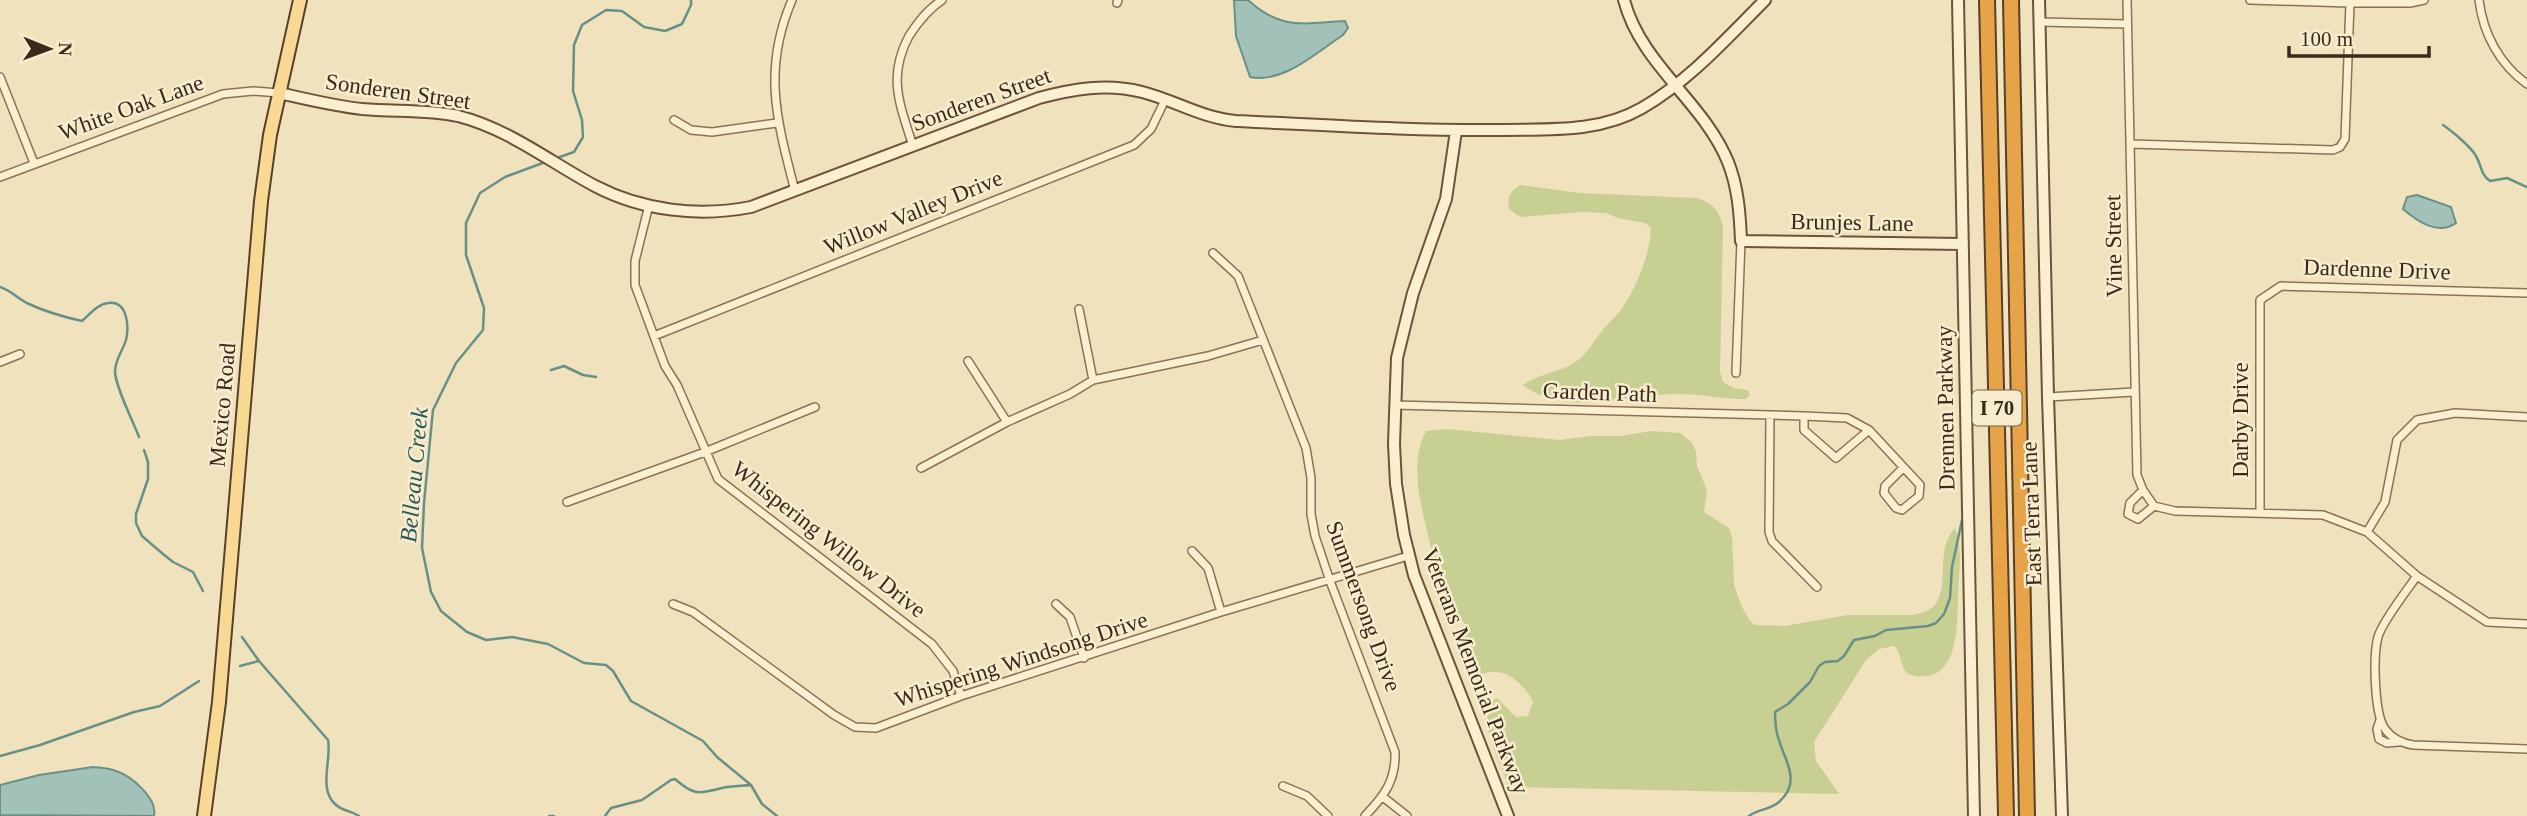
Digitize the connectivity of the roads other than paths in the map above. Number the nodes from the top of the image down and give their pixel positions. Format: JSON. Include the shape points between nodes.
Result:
{"nodes":[{"id":1,"x":300,"y":0,"type":"edge"},
{"id":2,"x":792,"y":0,"type":"edge"},
{"id":3,"x":942,"y":0,"type":"edge"},
{"id":4,"x":1624,"y":0,"type":"edge"},
{"id":5,"x":1765,"y":0,"type":"edge"},
{"id":6,"x":1958,"y":0,"type":"edge"},
{"id":7,"x":1987,"y":0,"type":"edge"},
{"id":8,"x":2011,"y":0,"type":"edge"},
{"id":9,"x":2039,"y":0,"type":"edge"},
{"id":10,"x":2127,"y":0,"type":"edge"},
{"id":11,"x":2250,"y":0,"type":"edge"},
{"id":12,"x":2424,"y":0,"type":"edge"},
{"id":13,"x":2479,"y":0,"type":"edge"},
{"id":14,"x":2350,"y":4,"type":"junction"},
{"id":15,"x":2040,"y":22,"type":"junction"},
{"id":16,"x":2127,"y":24,"type":"junction"},
{"id":17,"x":0,"y":77,"type":"edge"},
{"id":18,"x":2527,"y":84,"type":"edge"},
{"id":19,"x":1676,"y":86,"type":"junction"},
{"id":20,"x":279,"y":93,"type":"junction"},
{"id":21,"x":1165,"y":100,"type":"junction"},
{"id":22,"x":674,"y":120,"type":"dead end"},
{"id":23,"x":777,"y":123,"type":"junction"},
{"id":24,"x":1456,"y":131,"type":"junction"},
{"id":25,"x":2131,"y":144,"type":"junction"},
{"id":26,"x":912,"y":146,"type":"junction"},
{"id":27,"x":34,"y":163,"type":"junction"},
{"id":28,"x":0,"y":177,"type":"edge"},
{"id":29,"x":795,"y":191,"type":"junction"},
{"id":30,"x":649,"y":205,"type":"junction"},
{"id":31,"x":1741,"y":241,"type":"junction"},
{"id":32,"x":1963,"y":244,"type":"junction"},
{"id":33,"x":1213,"y":253,"type":"dead end"},
{"id":34,"x":2527,"y":293,"type":"edge"},
{"id":35,"x":1079,"y":309,"type":"dead end"},
{"id":36,"x":2259,"y":328,"type":"joint"},
{"id":37,"x":654,"y":336,"type":"junction"},
{"id":38,"x":1263,"y":340,"type":"junction"},
{"id":39,"x":20,"y":354,"type":"dead end"},
{"id":40,"x":968,"y":361,"type":"dead end"},
{"id":41,"x":0,"y":362,"type":"edge"},
{"id":42,"x":1736,"y":373,"type":"dead end"},
{"id":43,"x":1093,"y":380,"type":"junction"},
{"id":44,"x":2134,"y":392,"type":"junction"},
{"id":45,"x":2048,"y":397,"type":"junction"},
{"id":46,"x":1395,"y":405,"type":"junction"},
{"id":47,"x":815,"y":407,"type":"dead end"},
{"id":48,"x":1770,"y":415,"type":"junction"},
{"id":49,"x":1804,"y":416,"type":"junction"},
{"id":50,"x":2527,"y":417,"type":"edge"},
{"id":51,"x":1007,"y":422,"type":"junction"},
{"id":52,"x":1869,"y":430,"type":"junction"},
{"id":53,"x":705,"y":452,"type":"junction"},
{"id":54,"x":921,"y":468,"type":"dead end"},
{"id":55,"x":1903,"y":468,"type":"junction"},
{"id":56,"x":2143,"y":490,"type":"junction"},
{"id":57,"x":567,"y":502,"type":"dead end"},
{"id":58,"x":2154,"y":506,"type":"junction"},
{"id":59,"x":2260,"y":512,"type":"junction"},
{"id":60,"x":2367,"y":532,"type":"junction"},
{"id":61,"x":1192,"y":551,"type":"dead end"},
{"id":62,"x":1408,"y":556,"type":"junction"},
{"id":63,"x":2417,"y":576,"type":"junction"},
{"id":64,"x":1330,"y":581,"type":"junction"},
{"id":65,"x":1817,"y":587,"type":"dead end"},
{"id":66,"x":674,"y":604,"type":"dead end"},
{"id":67,"x":1056,"y":604,"type":"dead end"},
{"id":68,"x":1222,"y":612,"type":"junction"},
{"id":69,"x":2527,"y":624,"type":"edge"},
{"id":70,"x":1084,"y":657,"type":"junction"},
{"id":71,"x":961,"y":696,"type":"junction"},
{"id":72,"x":2527,"y":749,"type":"edge"},
{"id":73,"x":1283,"y":786,"type":"dead end"},
{"id":74,"x":1383,"y":797,"type":"junction"},
{"id":75,"x":204,"y":816,"type":"edge"},
{"id":76,"x":1328,"y":816,"type":"edge"},
{"id":77,"x":1365,"y":816,"type":"edge"},
{"id":78,"x":1407,"y":816,"type":"edge"},
{"id":79,"x":1508,"y":816,"type":"edge"},
{"id":80,"x":1974,"y":816,"type":"edge"},
{"id":81,"x":2006,"y":816,"type":"edge"},
{"id":82,"x":2027,"y":816,"type":"edge"},
{"id":83,"x":2062,"y":816,"type":"edge"}],
"edges":[{"from":1,"to":20,"type":"main road","name":"Mexico Road"},
{"from":2,"to":23,"type":"street","via":[[776,55]]},
{"from":3,"to":26,"type":"street","via":[[921,18],[899,59],[896,87]]},
{"from":4,"to":19,"type":"street","via":[[1634,30]]},
{"from":5,"to":19,"type":"street","name":"Sonderen Street"},
{"from":6,"to":32,"type":"street","name":"Drennen Parkway"},
{"from":7,"to":81,"type":"highway","number":"I 70"},
{"from":8,"to":82,"type":"highway","number":"I 70"},
{"from":9,"to":15,"type":"street","name":"East Terra Lane"},
{"from":10,"to":16,"type":"street","name":"Vine Street"},
{"from":11,"to":14,"type":"street"},
{"from":12,"to":14,"type":"street"},
{"from":13,"to":18,"type":"street","via":[[2486,33],[2501,58]]},
{"from":14,"to":25,"type":"street","via":[[2345,139],[2340,147]]},
{"from":15,"to":16,"type":"street"},
{"from":15,"to":45,"type":"street","name":"East Terra Lane"},
{"from":16,"to":25,"type":"street","name":"Vine Street"},
{"from":17,"to":27,"type":"street"},
{"from":19,"to":24,"type":"street","name":"Sonderen Street","via":[[1640,109],[1586,127]]},
{"from":19,"to":31,"type":"street","via":[[1712,132],[1728,162],[1737,191]]},
{"from":20,"to":27,"type":"street","name":"White Oak Lane","via":[[232,92]]},
{"from":20,"to":30,"type":"street","name":"Sonderen Street","via":[[360,108],[449,115],[502,132],[603,190]]},
{"from":20,"to":75,"type":"main road","name":"Mexico Road","via":[[261,201],[219,702]]},
{"from":21,"to":24,"type":"street","name":"Sonderen Street","via":[[1221,120]]},
{"from":21,"to":26,"type":"street","name":"Sonderen Street","via":[[1113,88],[1078,88],[1039,97]]},
{"from":21,"to":37,"type":"street","name":"Willow Valley Drive","via":[[1151,129],[1134,145]]},
{"from":22,"to":23,"type":"street","via":[[691,130],[712,132]]},
{"from":23,"to":29,"type":"street"},
{"from":24,"to":46,"type":"street","name":"Veterans Memorial Parkway","via":[[1446,199],[1401,340]]},
{"from":25,"to":44,"type":"street","name":"Vine Street"},
{"from":26,"to":29,"type":"street","name":"Sonderen Street"},
{"from":27,"to":28,"type":"street","name":"White Oak Lane"},
{"from":29,"to":30,"type":"street","name":"Sonderen Street","via":[[735,210],[684,212]]},
{"from":30,"to":37,"type":"street","name":"Whispering Willow Drive","via":[[634,274]]},
{"from":31,"to":32,"type":"street","name":"Brunjes Lane"},
{"from":31,"to":42,"type":"street"},
{"from":32,"to":80,"type":"street","name":"Drennen Parkway"},
{"from":33,"to":38,"type":"street","name":"Summersong Drive","via":[[1238,276]]},
{"from":34,"to":36,"type":"street","name":"Dardenne Drive","via":[[2281,286],[2260,300]]},
{"from":35,"to":43,"type":"street"},
{"from":36,"to":59,"type":"street","name":"Darby Drive"},
{"from":37,"to":53,"type":"street","name":"Whispering Willow Drive"},
{"from":38,"to":43,"type":"street"},
{"from":38,"to":64,"type":"street","name":"Summersong Drive","via":[[1306,448],[1311,514]]},
{"from":39,"to":41,"type":"street"},
{"from":40,"to":51,"type":"street"},
{"from":43,"to":51,"type":"street"},
{"from":44,"to":45,"type":"street"},
{"from":44,"to":56,"type":"street","name":"Vine Street","via":[[2137,475]]},
{"from":45,"to":83,"type":"street","name":"East Terra Lane"},
{"from":46,"to":48,"type":"street","name":"Garden Path"},
{"from":46,"to":62,"type":"street","name":"Veterans Memorial Parkway","via":[[1396,484]]},
{"from":47,"to":53,"type":"street"},
{"from":48,"to":49,"type":"street","name":"Garden Path"},
{"from":48,"to":65,"type":"street","via":[[1769,531],[1772,541]]},
{"from":49,"to":52,"type":"street","name":"Garden Path","via":[[1847,418]]},
{"from":49,"to":52,"type":"street","via":[[1804,430],[1836,458]]},
{"from":50,"to":60,"type":"street","via":[[2455,413],[2417,420],[2396,440],[2385,502]]},
{"from":51,"to":54,"type":"street"},
{"from":52,"to":55,"type":"street"},
{"from":53,"to":57,"type":"street"},
{"from":53,"to":71,"type":"street","name":"Whispering Willow Drive","via":[[718,479],[932,644],[953,671]]},
{"from":55,"to":55,"type":"street","via":[[1920,485],[1919,496],[1902,510],[1884,493]]},
{"from":56,"to":58,"type":"street","name":"Vine Street"},
{"from":56,"to":58,"type":"street","via":[[2127,509],[2130,517],[2143,517]]},
{"from":58,"to":59,"type":"street","via":[[2175,512]]},
{"from":59,"to":60,"type":"street","via":[[2323,515]]},
{"from":60,"to":63,"type":"street"},
{"from":61,"to":68,"type":"street","via":[[1208,568]]},
{"from":62,"to":64,"type":"street","name":"Whispering Windsong Drive"},
{"from":62,"to":79,"type":"street","name":"Veterans Memorial Parkway"},
{"from":63,"to":69,"type":"street","via":[[2487,622]]},
{"from":63,"to":72,"type":"street","via":[[2378,635],[2379,738],[2413,745]]},
{"from":64,"to":68,"type":"street","name":"Whispering Windsong Drive"},
{"from":64,"to":74,"type":"street","name":"Summersong Drive","via":[[1395,752],[1394,774]]},
{"from":66,"to":71,"type":"street","name":"Whispering Windsong Drive","via":[[693,612],[855,727],[876,728]]},
{"from":67,"to":70,"type":"street","via":[[1070,617]]},
{"from":68,"to":70,"type":"street","name":"Whispering Windsong Drive"},
{"from":70,"to":71,"type":"street","name":"Whispering Windsong Drive"},
{"from":73,"to":76,"type":"street","via":[[1307,796]]},
{"from":74,"to":77,"type":"street","name":"Summersong Drive"},
{"from":74,"to":78,"type":"street"}]}
